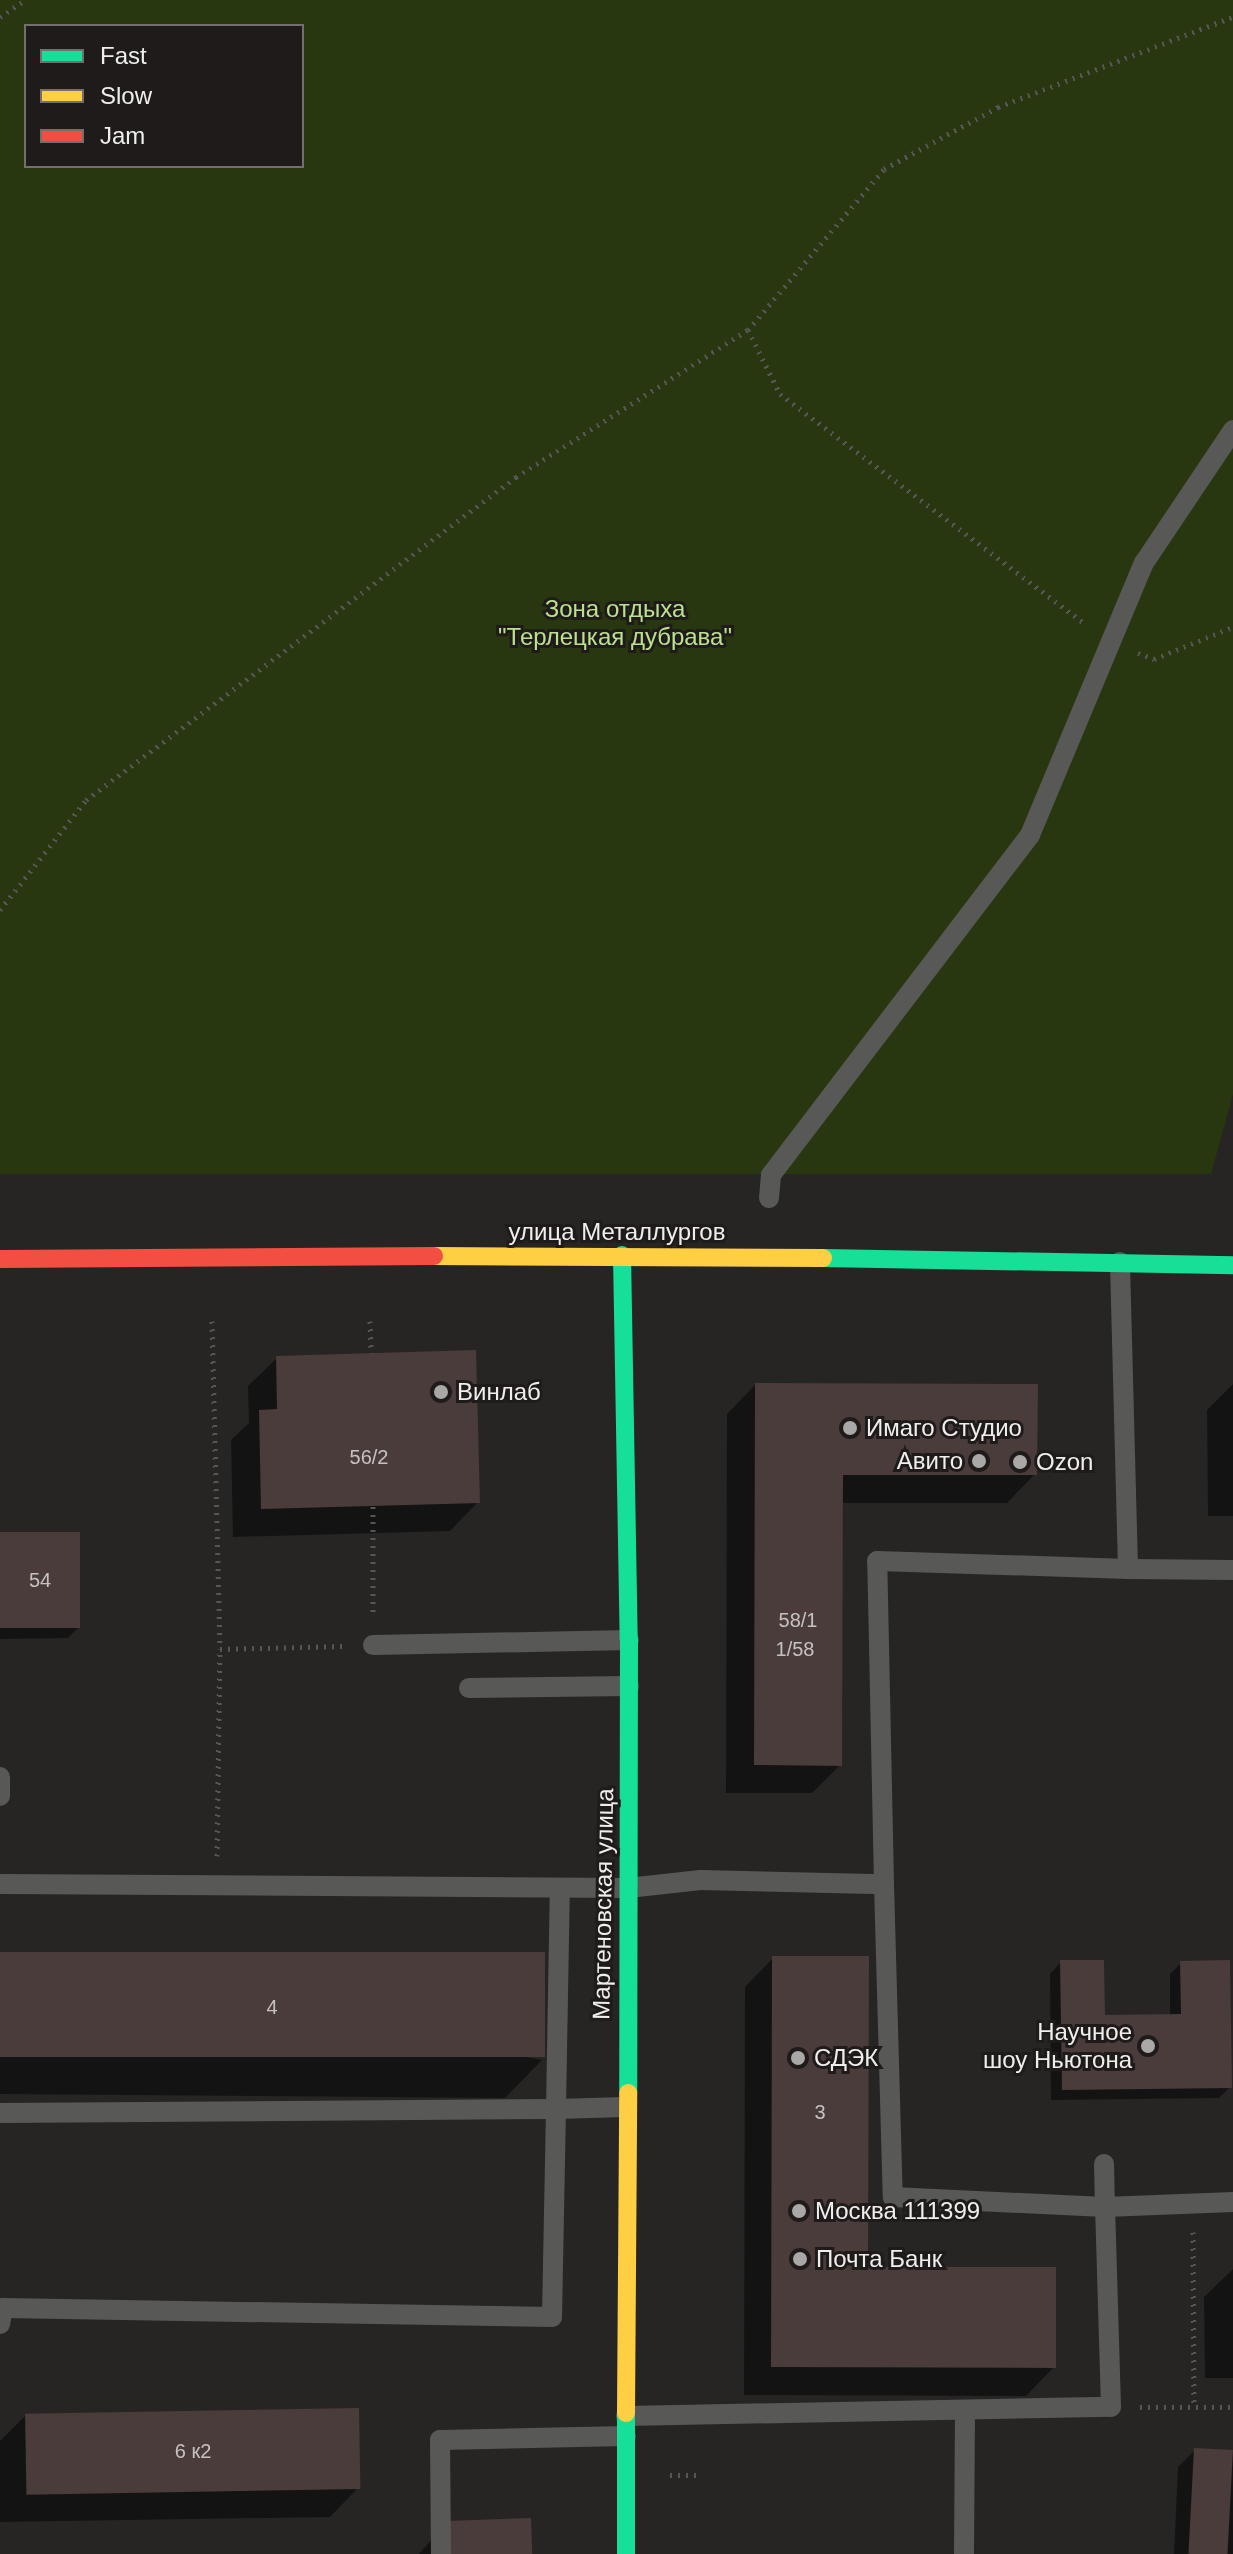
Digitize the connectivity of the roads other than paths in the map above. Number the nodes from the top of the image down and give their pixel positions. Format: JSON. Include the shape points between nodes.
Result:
{"nodes":[{"id":1,"x":1233,"y":430,"type":"edge"},
{"id":2,"x":769,"y":1198,"type":"dead end"},
{"id":3,"x":622,"y":1255,"type":"junction"},
{"id":4,"x":0,"y":1259,"type":"edge"},
{"id":5,"x":1120,"y":1262,"type":"junction"},
{"id":6,"x":1233,"y":1265,"type":"edge"},
{"id":7,"x":1128,"y":1569,"type":"junction"},
{"id":8,"x":1233,"y":1570,"type":"edge"},
{"id":9,"x":629,"y":1640,"type":"junction"},
{"id":10,"x":373,"y":1645,"type":"road end"},
{"id":11,"x":629,"y":1686,"type":"junction"},
{"id":12,"x":469,"y":1688,"type":"dead end"},
{"id":13,"x":0,"y":1777,"type":"edge"},
{"id":14,"x":0,"y":1796,"type":"edge"},
{"id":15,"x":0,"y":1884,"type":"edge"},
{"id":16,"x":884,"y":1884,"type":"junction"},
{"id":17,"x":560,"y":1888,"type":"junction"},
{"id":18,"x":628,"y":1888,"type":"junction"},
{"id":19,"x":625,"y":2107,"type":"junction"},
{"id":20,"x":556,"y":2109,"type":"junction"},
{"id":21,"x":0,"y":2113,"type":"edge"},
{"id":22,"x":1104,"y":2164,"type":"dead end"},
{"id":23,"x":1233,"y":2202,"type":"edge"},
{"id":24,"x":1105,"y":2207,"type":"junction"},
{"id":25,"x":0,"y":2324,"type":"edge"},
{"id":26,"x":965,"y":2410,"type":"junction"},
{"id":27,"x":626,"y":2426,"type":"junction"},
{"id":28,"x":441,"y":2554,"type":"edge"},
{"id":29,"x":626,"y":2554,"type":"edge"},
{"id":30,"x":964,"y":2554,"type":"edge"}],
"edges":[{"from":1,"to":2,"type":"lane","via":[[1144,563],[1030,835],[771,1175]]},
{"from":3,"to":4,"type":"street","name":"улица Металлургов"},
{"from":3,"to":5,"type":"street","name":"улица Металлургов"},
{"from":3,"to":9,"type":"street","name":"Мартеновская улица"},
{"from":5,"to":6,"type":"street","name":"улица Металлургов"},
{"from":5,"to":7,"type":"lane"},
{"from":7,"to":8,"type":"lane"},
{"from":7,"to":16,"type":"lane","via":[[877,1561]]},
{"from":9,"to":10,"type":"lane"},
{"from":9,"to":11,"type":"street","name":"Мартеновская улица"},
{"from":11,"to":12,"type":"lane"},
{"from":11,"to":18,"type":"street","name":"Мартеновская улица"},
{"from":13,"to":14,"type":"lane"},
{"from":15,"to":17,"type":"lane"},
{"from":16,"to":18,"type":"lane","via":[[701,1880]]},
{"from":16,"to":24,"type":"lane","via":[[893,2197]]},
{"from":17,"to":18,"type":"lane"},
{"from":17,"to":20,"type":"lane"},
{"from":18,"to":19,"type":"street","name":"Мартеновская улица"},
{"from":19,"to":20,"type":"lane"},
{"from":19,"to":27,"type":"street","name":"Мартеновская улица"},
{"from":20,"to":21,"type":"lane"},
{"from":20,"to":25,"type":"lane","via":[[552,2317],[3,2308]]},
{"from":22,"to":24,"type":"lane"},
{"from":23,"to":24,"type":"lane"},
{"from":24,"to":26,"type":"lane","via":[[1111,2407]]},
{"from":26,"to":27,"type":"lane"},
{"from":26,"to":30,"type":"lane"},
{"from":27,"to":28,"type":"lane","via":[[440,2440]]},
{"from":27,"to":29,"type":"street","name":"Мартеновская улица"}]}
